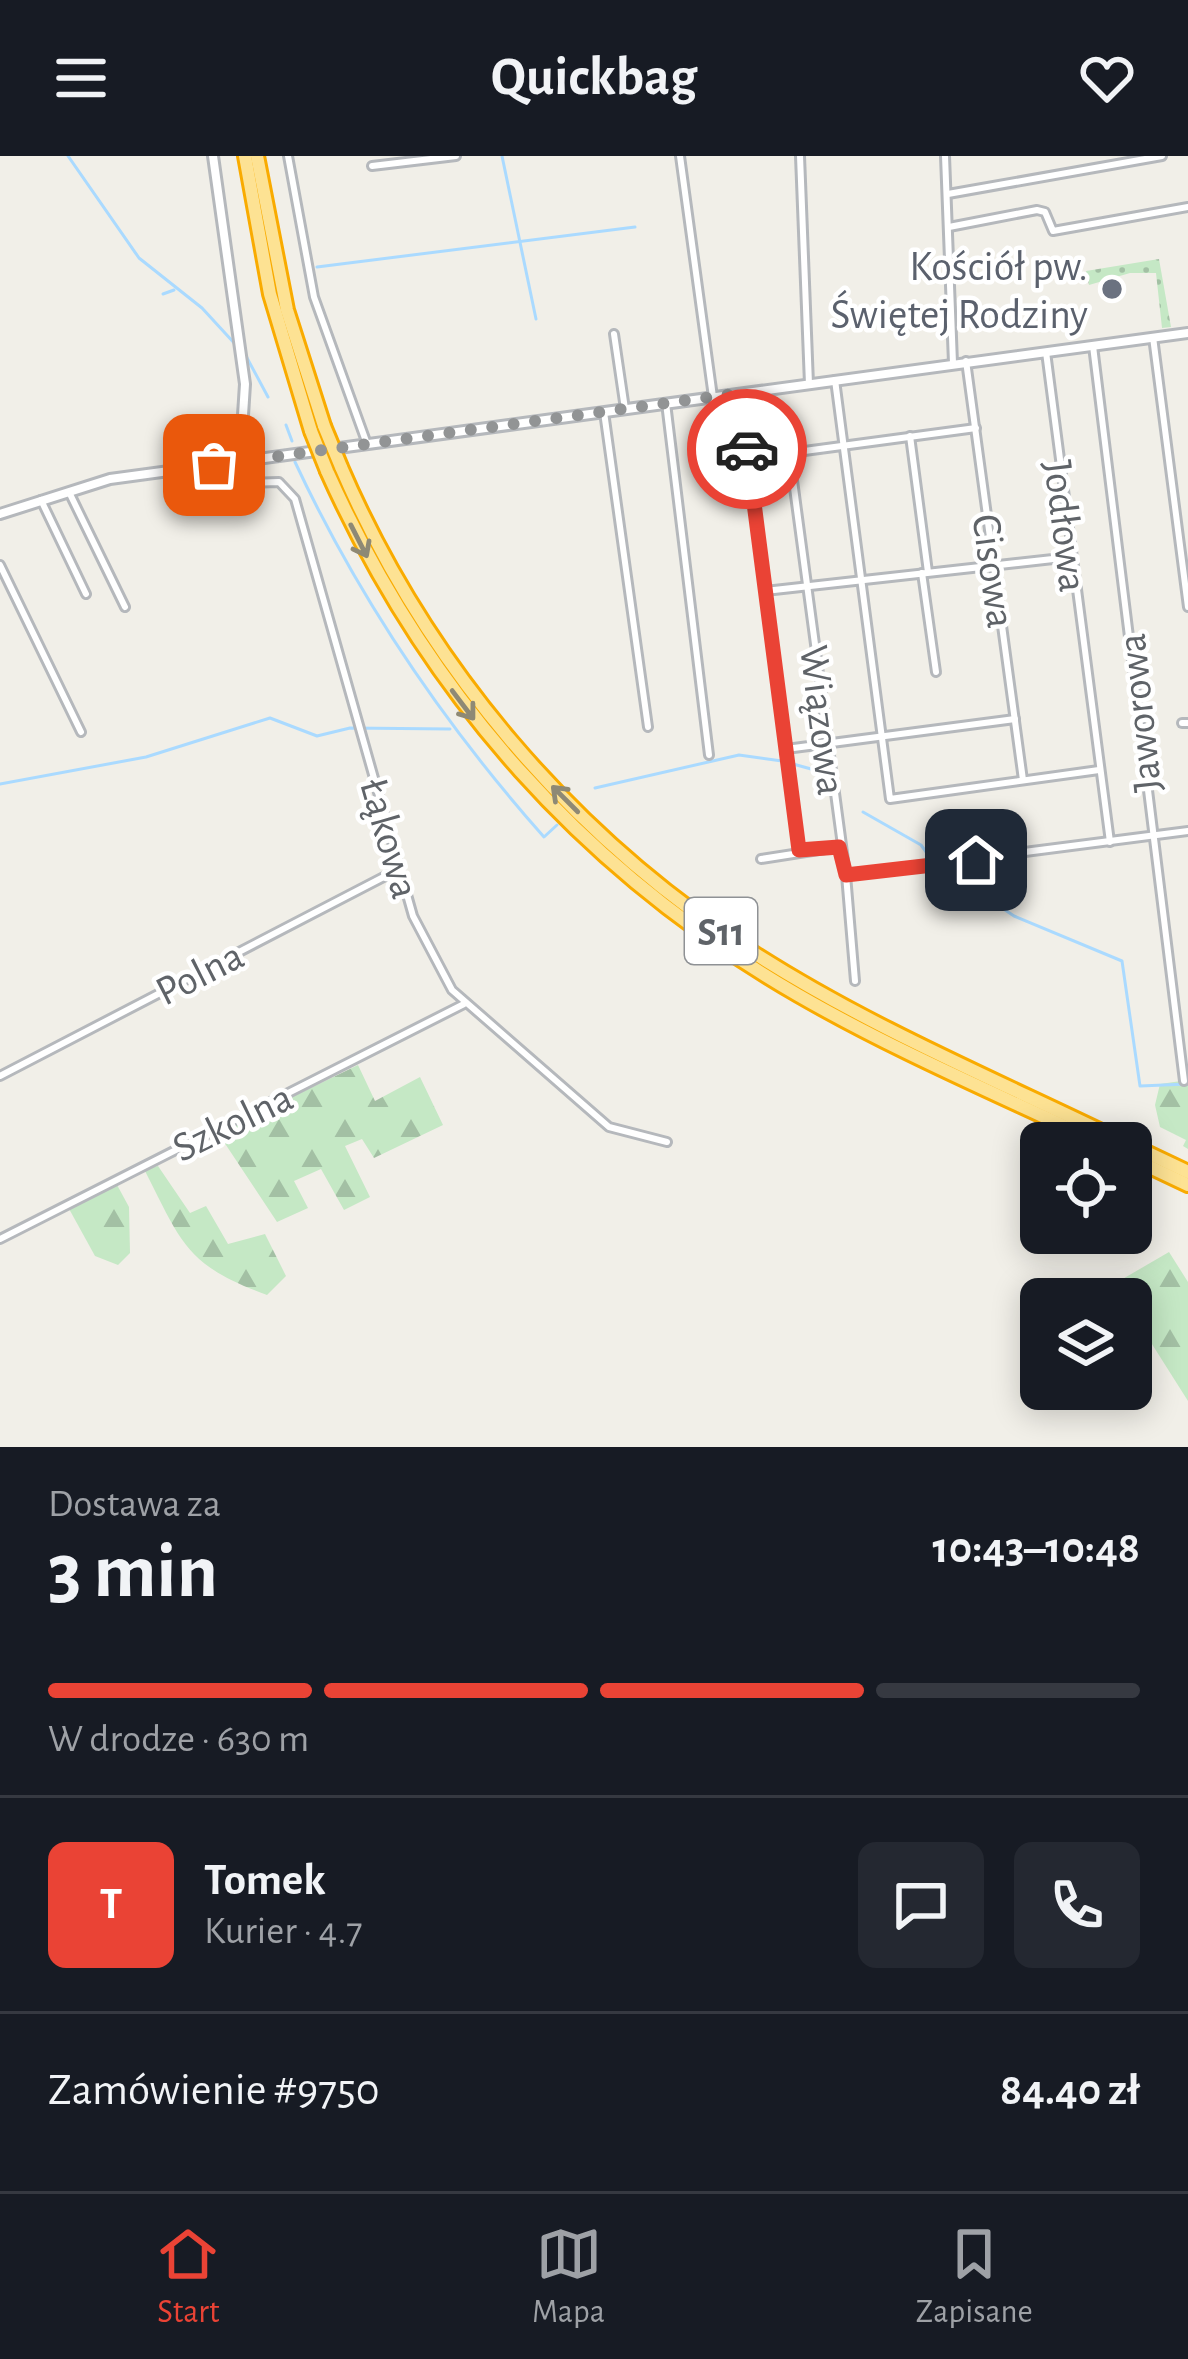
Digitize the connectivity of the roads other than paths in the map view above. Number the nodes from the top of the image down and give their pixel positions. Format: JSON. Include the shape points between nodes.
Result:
{"nodes":[{"id":1,"x":213,"y":156,"type":"edge"},
{"id":2,"x":245,"y":156,"type":"edge"},
{"id":3,"x":257,"y":156,"type":"edge"},
{"id":4,"x":288,"y":156,"type":"edge"},
{"id":5,"x":456,"y":156,"type":"edge"},
{"id":6,"x":680,"y":156,"type":"edge"},
{"id":7,"x":800,"y":156,"type":"edge"},
{"id":8,"x":945,"y":156,"type":"edge"},
{"id":9,"x":1162,"y":156,"type":"edge"},
{"id":10,"x":372,"y":166,"type":"dead end"},
{"id":11,"x":948,"y":194,"type":"junction"},
{"id":12,"x":1188,"y":207,"type":"edge"},
{"id":13,"x":950,"y":227,"type":"junction"},
{"id":14,"x":1188,"y":333,"type":"edge"},
{"id":15,"x":614,"y":334,"type":"dead end"},
{"id":16,"x":1153,"y":338,"type":"junction"},
{"id":17,"x":1093,"y":346,"type":"junction"},
{"id":18,"x":1046,"y":352,"type":"junction"},
{"id":19,"x":966,"y":361,"type":"junction"},
{"id":20,"x":953,"y":363,"type":"junction"},
{"id":21,"x":835,"y":380,"type":"junction"},
{"id":22,"x":809,"y":384,"type":"junction"},
{"id":23,"x":740,"y":393,"type":"junction"},
{"id":24,"x":713,"y":397,"type":"junction"},
{"id":25,"x":666,"y":404,"type":"junction"},
{"id":26,"x":625,"y":409,"type":"junction"},
{"id":27,"x":604,"y":412,"type":"junction"},
{"id":28,"x":976,"y":428,"type":"junction"},
{"id":29,"x":317,"y":429,"type":"junction"},
{"id":30,"x":910,"y":436,"type":"junction"},
{"id":31,"x":367,"y":444,"type":"junction"},
{"id":32,"x":845,"y":446,"type":"junction"},
{"id":33,"x":240,"y":462,"type":"junction"},
{"id":34,"x":334,"y":469,"type":"junction"},
{"id":35,"x":68,"y":489,"type":"junction"},
{"id":36,"x":40,"y":498,"type":"junction"},
{"id":37,"x":0,"y":514,"type":"edge"},
{"id":38,"x":1071,"y":557,"type":"junction"},
{"id":39,"x":993,"y":564,"type":"junction"},
{"id":40,"x":0,"y":565,"type":"edge"},
{"id":41,"x":925,"y":573,"type":"junction"},
{"id":42,"x":862,"y":581,"type":"junction"},
{"id":43,"x":806,"y":586,"type":"junction"},
{"id":44,"x":766,"y":591,"type":"junction"},
{"id":45,"x":86,"y":594,"type":"dead end"},
{"id":46,"x":125,"y":607,"type":"dead end"},
{"id":47,"x":1188,"y":607,"type":"edge"},
{"id":48,"x":936,"y":672,"type":"dead end"},
{"id":49,"x":1015,"y":719,"type":"junction"},
{"id":50,"x":648,"y":727,"type":"dead end"},
{"id":51,"x":81,"y":732,"type":"dead end"},
{"id":52,"x":881,"y":737,"type":"junction"},
{"id":53,"x":827,"y":744,"type":"junction"},
{"id":54,"x":786,"y":749,"type":"junction"},
{"id":55,"x":709,"y":755,"type":"dead end"},
{"id":56,"x":1100,"y":770,"type":"junction"},
{"id":57,"x":1023,"y":780,"type":"junction"},
{"id":58,"x":1188,"y":831,"type":"edge"},
{"id":59,"x":1152,"y":836,"type":"junction"},
{"id":60,"x":1110,"y":842,"type":"junction"},
{"id":61,"x":839,"y":847,"type":"junction"},
{"id":62,"x":799,"y":850,"type":"junction"},
{"id":63,"x":761,"y":859,"type":"dead end"},
{"id":64,"x":399,"y":869,"type":"junction"},
{"id":65,"x":846,"y":875,"type":"junction"},
{"id":66,"x":855,"y":981,"type":"dead end"},
{"id":67,"x":464,"y":1004,"type":"junction"},
{"id":68,"x":0,"y":1076,"type":"edge"},
{"id":69,"x":1184,"y":1081,"type":"dead end"},
{"id":70,"x":1057,"y":1122,"type":"edge"},
{"id":71,"x":1085,"y":1122,"type":"edge"},
{"id":72,"x":668,"y":1142,"type":"dead end"},
{"id":73,"x":1152,"y":1155,"type":"edge"},
{"id":74,"x":1152,"y":1168,"type":"edge"},
{"id":75,"x":1188,"y":1172,"type":"edge"},
{"id":76,"x":1188,"y":1185,"type":"edge"},
{"id":77,"x":0,"y":1239,"type":"edge"}],
"edges":[{"from":1,"to":33,"type":"street","via":[[245,384]]},
{"from":2,"to":29,"type":"highway","number":"S11","via":[[267,280]]},
{"from":3,"to":29,"type":"highway","number":"S11"},
{"from":4,"to":31,"type":"street","via":[[314,297]]},
{"from":5,"to":10,"type":"street"},
{"from":6,"to":24,"type":"street"},
{"from":7,"to":22,"type":"street"},
{"from":8,"to":11,"type":"street"},
{"from":9,"to":11,"type":"street"},
{"from":11,"to":13,"type":"street"},
{"from":12,"to":13,"type":"street","via":[[1053,231],[1037,210]]},
{"from":13,"to":20,"type":"street"},
{"from":14,"to":16,"type":"street"},
{"from":15,"to":26,"type":"street"},
{"from":16,"to":17,"type":"street"},
{"from":16,"to":47,"type":"street"},
{"from":17,"to":18,"type":"street"},
{"from":17,"to":59,"type":"street","name":"Jaworowa"},
{"from":18,"to":19,"type":"street"},
{"from":18,"to":38,"type":"street","name":"Jodłowa"},
{"from":19,"to":20,"type":"street"},
{"from":19,"to":28,"type":"street","name":"Cisowa"},
{"from":20,"to":21,"type":"street"},
{"from":21,"to":22,"type":"street"},
{"from":21,"to":32,"type":"street"},
{"from":22,"to":23,"type":"street"},
{"from":23,"to":24,"type":"street"},
{"from":23,"to":44,"type":"street"},
{"from":24,"to":25,"type":"street"},
{"from":25,"to":26,"type":"street"},
{"from":25,"to":55,"type":"street"},
{"from":26,"to":27,"type":"street"},
{"from":27,"to":31,"type":"street"},
{"from":27,"to":50,"type":"street"},
{"from":28,"to":30,"type":"street"},
{"from":28,"to":39,"type":"street","name":"Cisowa"},
{"from":29,"to":34,"type":"highway","number":"S11","bridge":true},
{"from":30,"to":32,"type":"street"},
{"from":30,"to":41,"type":"street"},
{"from":31,"to":33,"type":"street"},
{"from":32,"to":42,"type":"street"},
{"from":32,"to":43,"type":"street","name":"Wiązowa","via":[[790,458]]},
{"from":33,"to":35,"type":"street"},
{"from":33,"to":64,"type":"street","name":"Łąkowa","via":[[246,483],[279,482],[295,499]]},
{"from":34,"to":70,"type":"highway","number":"S11","one_way":true,"via":[[379,577],[453,693],[523,778],[616,868],[716,945],[803,998]]},
{"from":71,"to":34,"type":"highway","number":"S11","one_way":true,"via":[[790,975],[634,863],[548,782],[466,683]]},
{"from":35,"to":36,"type":"street"},
{"from":35,"to":46,"type":"street"},
{"from":36,"to":37,"type":"street"},
{"from":36,"to":45,"type":"street"},
{"from":38,"to":39,"type":"street"},
{"from":38,"to":56,"type":"street","name":"Jodłowa"},
{"from":39,"to":41,"type":"street"},
{"from":39,"to":49,"type":"street","name":"Cisowa"},
{"from":40,"to":51,"type":"street"},
{"from":41,"to":42,"type":"street"},
{"from":41,"to":48,"type":"street"},
{"from":42,"to":43,"type":"street"},
{"from":42,"to":52,"type":"street"},
{"from":43,"to":44,"type":"street"},
{"from":43,"to":53,"type":"street","name":"Wiązowa"},
{"from":44,"to":54,"type":"street"},
{"from":49,"to":52,"type":"street"},
{"from":49,"to":57,"type":"street","name":"Cisowa"},
{"from":52,"to":53,"type":"street"},
{"from":52,"to":57,"type":"street","via":[[890,799]]},
{"from":53,"to":54,"type":"street"},
{"from":53,"to":61,"type":"street","name":"Wiązowa"},
{"from":54,"to":62,"type":"street"},
{"from":56,"to":57,"type":"street"},
{"from":56,"to":60,"type":"street","name":"Jodłowa"},
{"from":58,"to":59,"type":"street"},
{"from":59,"to":60,"type":"street"},
{"from":59,"to":69,"type":"street","name":"Jaworowa"},
{"from":60,"to":65,"type":"street"},
{"from":61,"to":62,"type":"street"},
{"from":61,"to":65,"type":"street","name":"Wiązowa"},
{"from":62,"to":63,"type":"street"},
{"from":64,"to":67,"type":"street","name":"Łąkowa","via":[[413,916]]},
{"from":64,"to":68,"type":"street","name":"Polna"},
{"from":65,"to":66,"type":"street","name":"Wiązowa"},
{"from":67,"to":72,"type":"street","name":"Łąkowa","via":[[609,1127]]},
{"from":67,"to":77,"type":"street","name":"Szkolna"},
{"from":73,"to":75,"type":"highway","number":"S11"},
{"from":74,"to":76,"type":"highway"}]}
